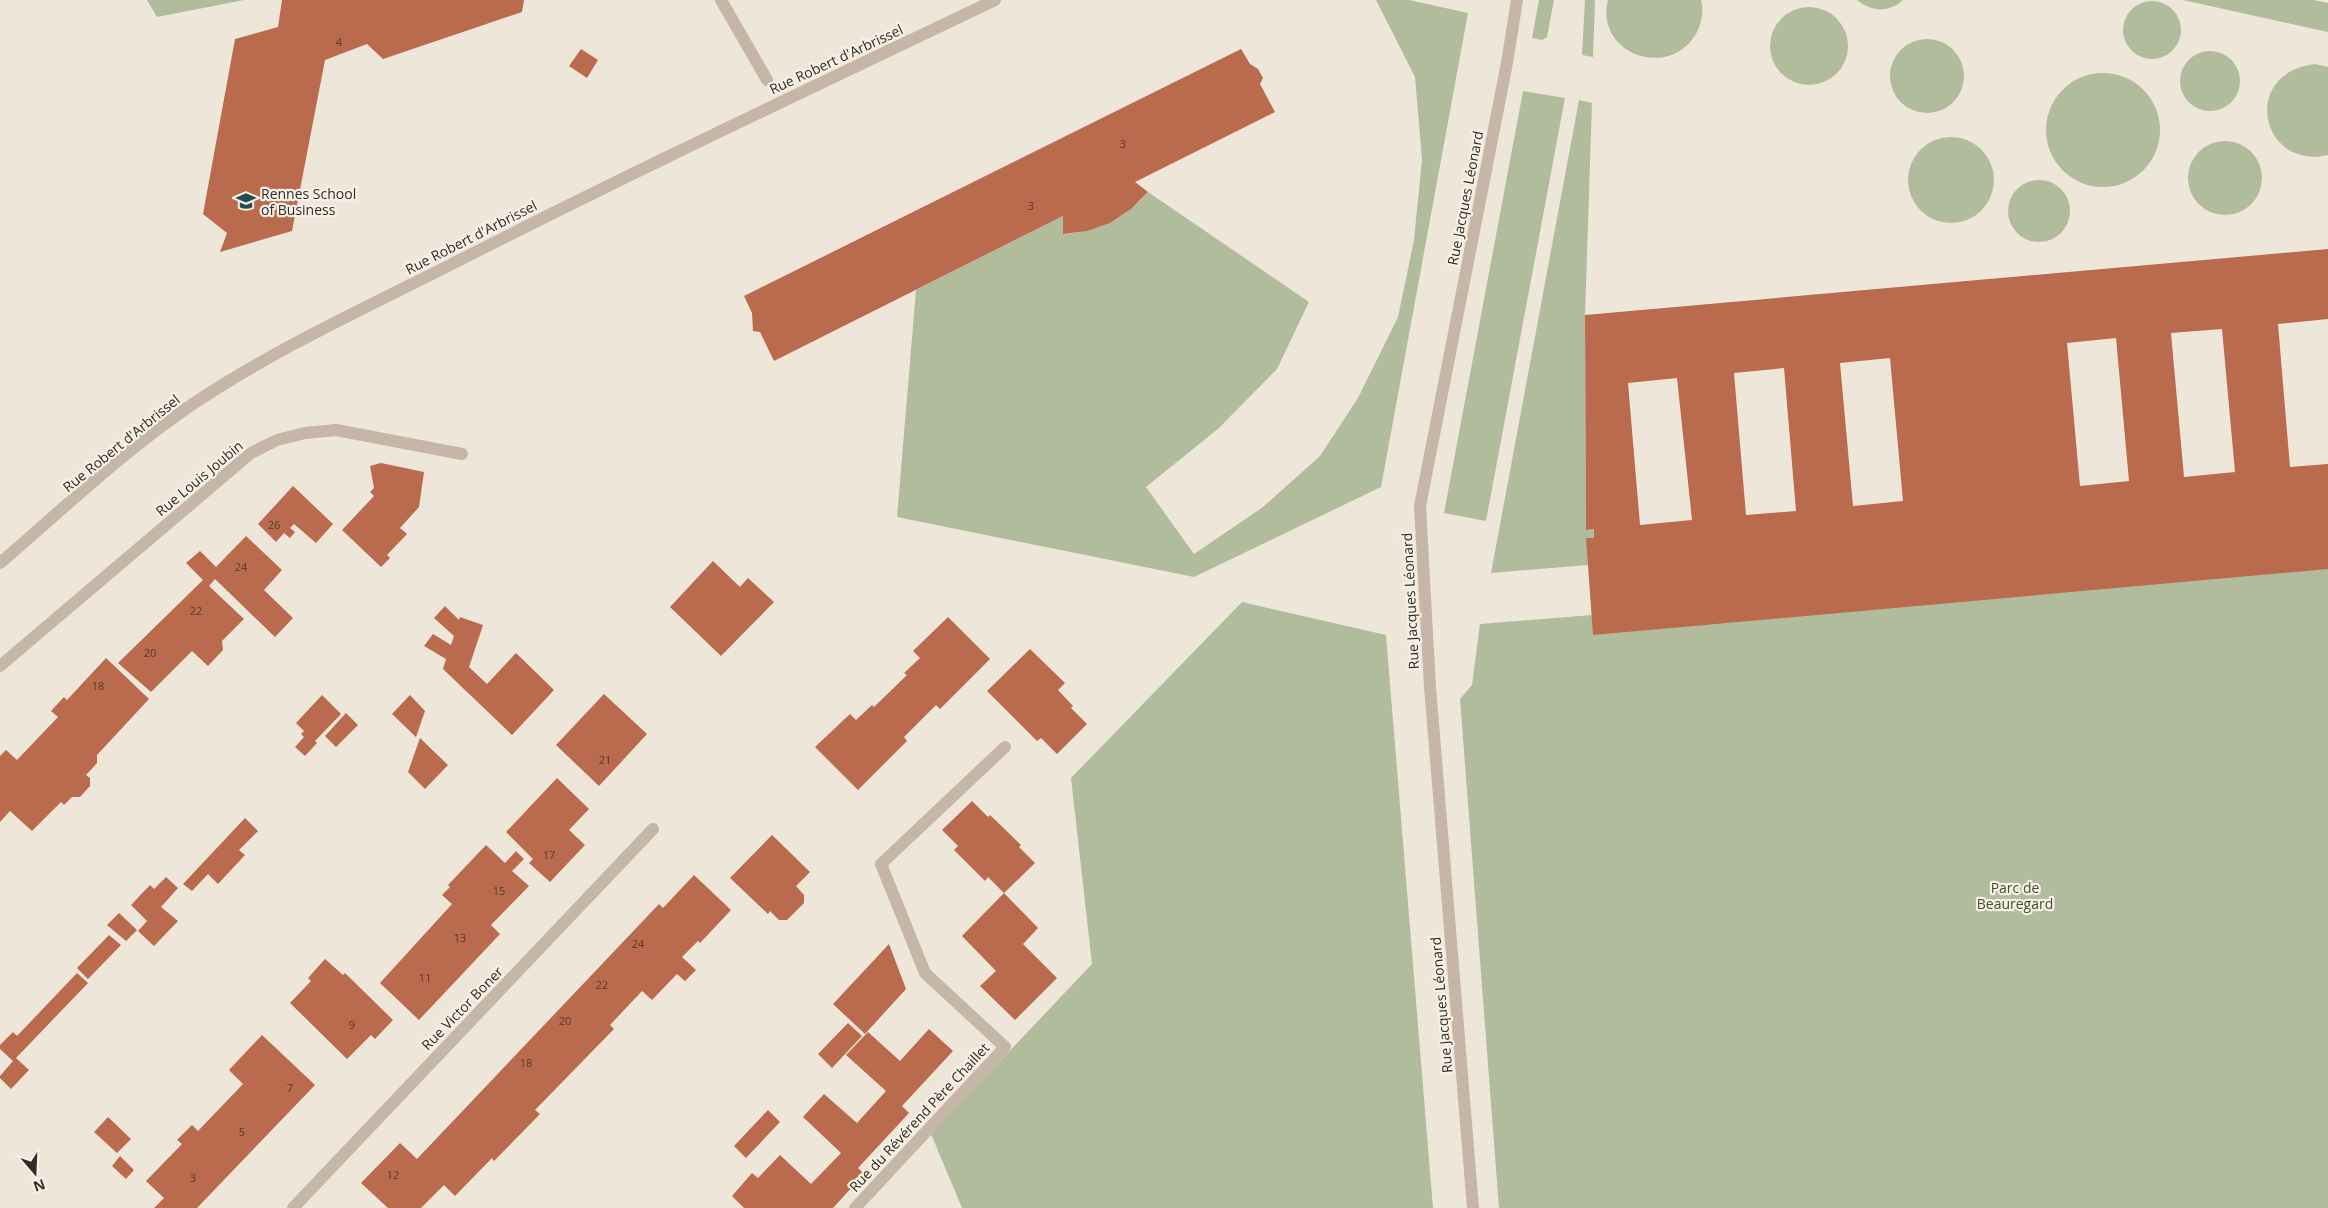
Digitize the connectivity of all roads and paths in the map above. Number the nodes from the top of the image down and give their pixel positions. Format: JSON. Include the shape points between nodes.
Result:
{"nodes":[{"id":1,"x":720,"y":0,"type":"edge"},
{"id":2,"x":995,"y":0,"type":"edge"},
{"id":3,"x":1517,"y":0,"type":"edge"},
{"id":4,"x":768,"y":80,"type":"dead end"},
{"id":5,"x":462,"y":454,"type":"dead end"},
{"id":6,"x":0,"y":563,"type":"edge"},
{"id":7,"x":0,"y":666,"type":"edge"},
{"id":8,"x":1005,"y":747,"type":"dead end"},
{"id":9,"x":654,"y":829,"type":"dead end"},
{"id":10,"x":293,"y":1208,"type":"edge"},
{"id":11,"x":855,"y":1208,"type":"edge"},
{"id":12,"x":1473,"y":1208,"type":"edge"}],
"edges":[{"from":1,"to":4,"type":"street"},
{"from":2,"to":6,"type":"street","name":"Rue Robert d'Arbrissel","via":[[536,220],[252,366],[185,410],[125,456]]},
{"from":3,"to":12,"type":"street","name":"Rue Jacques Léonard","via":[[1420,506],[1430,687]]},
{"from":5,"to":7,"type":"street","name":"Rue Louis Joubin","via":[[336,430],[277,440],[251,453]]},
{"from":8,"to":11,"type":"street","name":"Rue du Révérend Père Chaillet","via":[[881,864],[925,973],[1005,1048]]},
{"from":9,"to":10,"type":"street","name":"Rue Victor Boner"}]}
